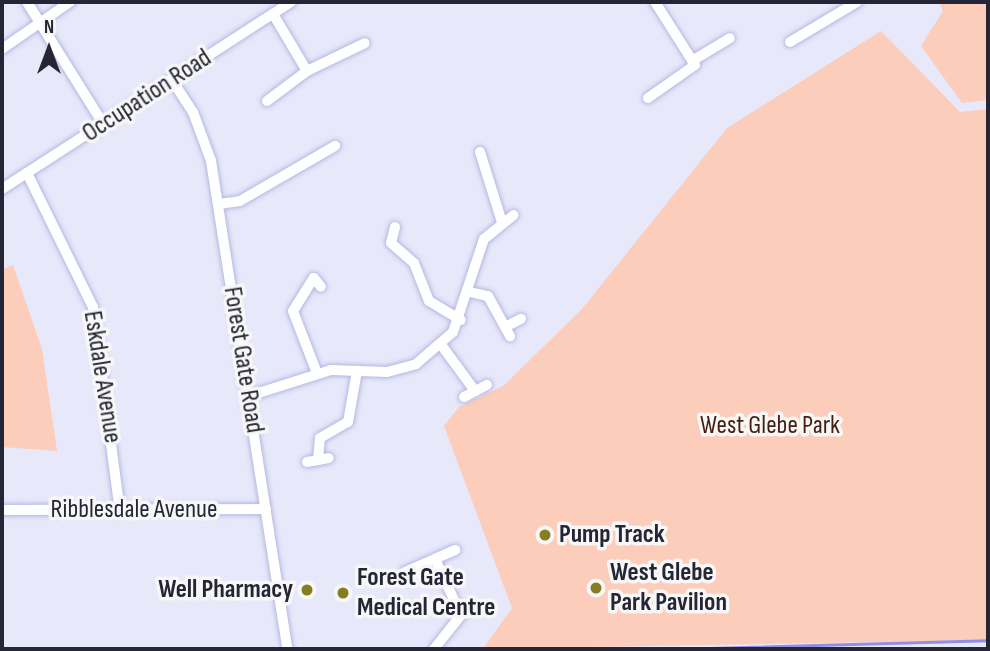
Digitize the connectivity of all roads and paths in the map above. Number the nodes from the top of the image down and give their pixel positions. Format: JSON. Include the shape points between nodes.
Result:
{"nodes":[{"id":1,"x":27,"y":2,"type":"edge"},
{"id":2,"x":70,"y":2,"type":"edge"},
{"id":3,"x":291,"y":2,"type":"edge"},
{"id":4,"x":654,"y":2,"type":"edge"},
{"id":5,"x":857,"y":2,"type":"edge"},
{"id":6,"x":273,"y":14,"type":"junction"},
{"id":7,"x":41,"y":23,"type":"junction"},
{"id":8,"x":730,"y":38,"type":"dead end"},
{"id":9,"x":790,"y":42,"type":"dead end"},
{"id":10,"x":365,"y":43,"type":"dead end"},
{"id":11,"x":2,"y":49,"type":"edge"},
{"id":12,"x":692,"y":61,"type":"junction"},
{"id":13,"x":307,"y":71,"type":"junction"},
{"id":14,"x":172,"y":80,"type":"junction"},
{"id":15,"x":648,"y":98,"type":"dead end"},
{"id":16,"x":267,"y":101,"type":"dead end"},
{"id":17,"x":104,"y":125,"type":"junction"},
{"id":18,"x":335,"y":146,"type":"dead end"},
{"id":19,"x":480,"y":152,"type":"dead end"},
{"id":20,"x":486,"y":165,"type":"junction"},
{"id":21,"x":474,"y":170,"type":"dead end"},
{"id":22,"x":27,"y":173,"type":"junction"},
{"id":23,"x":2,"y":189,"type":"edge"},
{"id":24,"x":219,"y":204,"type":"junction"},
{"id":25,"x":514,"y":215,"type":"dead end"},
{"id":26,"x":502,"y":222,"type":"junction"},
{"id":27,"x":395,"y":227,"type":"dead end"},
{"id":28,"x":321,"y":287,"type":"dead end"},
{"id":29,"x":470,"y":292,"type":"junction"},
{"id":30,"x":521,"y":319,"type":"dead end"},
{"id":31,"x":461,"y":320,"type":"junction"},
{"id":32,"x":442,"y":346,"type":"junction"},
{"id":33,"x":357,"y":371,"type":"junction"},
{"id":34,"x":317,"y":373,"type":"junction"},
{"id":35,"x":487,"y":385,"type":"dead end"},
{"id":36,"x":475,"y":391,"type":"junction"},
{"id":37,"x":249,"y":396,"type":"junction"},
{"id":38,"x":464,"y":397,"type":"dead end"},
{"id":39,"x":318,"y":460,"type":"dead end"},
{"id":40,"x":266,"y":509,"type":"junction"},
{"id":41,"x":2,"y":510,"type":"edge"},
{"id":42,"x":120,"y":511,"type":"junction"},
{"id":43,"x":456,"y":550,"type":"dead end"},
{"id":44,"x":437,"y":563,"type":"junction"},
{"id":45,"x":405,"y":572,"type":"dead end"},
{"id":46,"x":287,"y":649,"type":"edge"},
{"id":47,"x":434,"y":649,"type":"edge"}],
"edges":[{"from":1,"to":7,"type":"street"},
{"from":2,"to":7,"type":"street"},
{"from":3,"to":6,"type":"street","name":"Occupation Road"},
{"from":4,"to":12,"type":"street"},
{"from":5,"to":9,"type":"street","via":[[804,41]]},
{"from":6,"to":13,"type":"street"},
{"from":6,"to":14,"type":"street","name":"Occupation Road"},
{"from":7,"to":11,"type":"street"},
{"from":7,"to":17,"type":"street"},
{"from":8,"to":12,"type":"street"},
{"from":10,"to":13,"type":"street"},
{"from":12,"to":15,"type":"street","via":[[695,65]]},
{"from":13,"to":16,"type":"street"},
{"from":14,"to":17,"type":"street","name":"Occupation Road"},
{"from":14,"to":24,"type":"street","name":"Forest Gate Road","via":[[203,134]]},
{"from":17,"to":22,"type":"street","name":"Occupation Road"},
{"from":18,"to":24,"type":"street","via":[[240,201]]},
{"from":19,"to":20,"type":"street"},
{"from":20,"to":21,"type":"street"},
{"from":20,"to":26,"type":"street","via":[[491,202]]},
{"from":22,"to":23,"type":"street","name":"Occupation Road"},
{"from":22,"to":42,"type":"street","name":"Eskdale Avenue","via":[[93,307]]},
{"from":24,"to":37,"type":"street","name":"Forest Gate Road"},
{"from":25,"to":26,"type":"street"},
{"from":26,"to":29,"type":"street","via":[[484,239]]},
{"from":27,"to":31,"type":"street","via":[[391,243],[414,263],[429,301]]},
{"from":28,"to":34,"type":"street","via":[[314,278],[293,311]]},
{"from":29,"to":30,"type":"street","via":[[488,296],[507,331]]},
{"from":29,"to":31,"type":"street"},
{"from":31,"to":32,"type":"street"},
{"from":32,"to":33,"type":"street","via":[[416,364]]},
{"from":32,"to":36,"type":"street"},
{"from":33,"to":34,"type":"street"},
{"from":33,"to":39,"type":"street","via":[[348,422],[320,438]]},
{"from":34,"to":37,"type":"street"},
{"from":35,"to":36,"type":"street"},
{"from":36,"to":38,"type":"street"},
{"from":37,"to":40,"type":"street","name":"Forest Gate Road"},
{"from":40,"to":42,"type":"street","name":"Ribblesdale Avenue"},
{"from":40,"to":46,"type":"street","name":"Forest Gate Road"},
{"from":41,"to":42,"type":"street","name":"Ribblesdale Avenue"},
{"from":43,"to":44,"type":"street"},
{"from":44,"to":45,"type":"street"},
{"from":44,"to":47,"type":"street","via":[[461,615]]}]}
